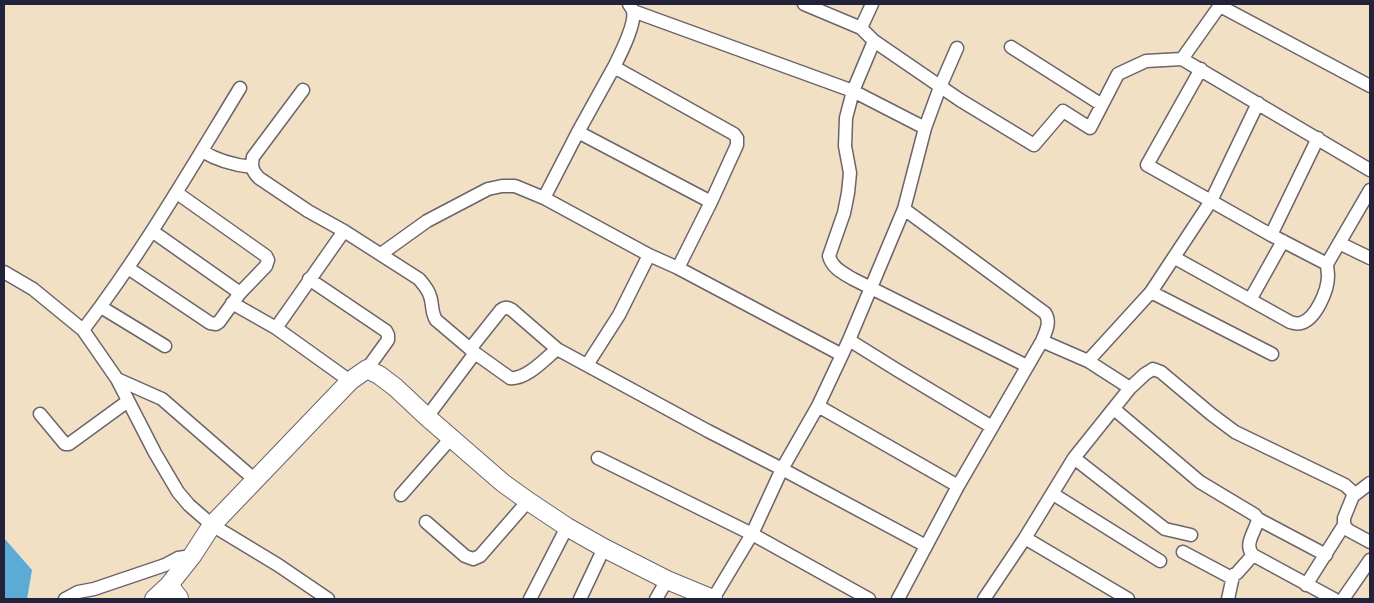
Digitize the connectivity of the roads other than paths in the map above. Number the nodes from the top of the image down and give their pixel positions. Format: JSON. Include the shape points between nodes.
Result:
{"nodes":[{"id":1,"x":804,"y":4,"type":"edge"},
{"id":2,"x":872,"y":4,"type":"edge"},
{"id":3,"x":1220,"y":5,"type":"edge"},
{"id":4,"x":631,"y":8,"type":"edge"},
{"id":5,"x":860,"y":28,"type":"junction"},
{"id":6,"x":874,"y":41,"type":"junction"},
{"id":7,"x":1010,"y":47,"type":"dead end"},
{"id":8,"x":957,"y":48,"type":"dead end"},
{"id":9,"x":1182,"y":59,"type":"junction"},
{"id":10,"x":614,"y":68,"type":"junction"},
{"id":11,"x":1201,"y":70,"type":"junction"},
{"id":12,"x":1370,"y":86,"type":"edge"},
{"id":13,"x":940,"y":87,"type":"junction"},
{"id":14,"x":240,"y":88,"type":"dead end"},
{"id":15,"x":303,"y":90,"type":"dead end"},
{"id":16,"x":853,"y":91,"type":"junction"},
{"id":17,"x":1258,"y":103,"type":"junction"},
{"id":18,"x":1102,"y":105,"type":"junction"},
{"id":19,"x":925,"y":128,"type":"junction"},
{"id":20,"x":578,"y":132,"type":"junction"},
{"id":21,"x":1318,"y":138,"type":"junction"},
{"id":22,"x":202,"y":151,"type":"junction"},
{"id":23,"x":252,"y":167,"type":"junction"},
{"id":24,"x":1370,"y":170,"type":"edge"},
{"id":25,"x":1370,"y":190,"type":"edge"},
{"id":26,"x":177,"y":193,"type":"junction"},
{"id":27,"x":538,"y":195,"type":"junction"},
{"id":28,"x":1211,"y":201,"type":"junction"},
{"id":29,"x":711,"y":202,"type":"junction"},
{"id":30,"x":904,"y":209,"type":"junction"},
{"id":31,"x":152,"y":231,"type":"junction"},
{"id":32,"x":344,"y":231,"type":"junction"},
{"id":33,"x":1271,"y":235,"type":"junction"},
{"id":34,"x":1283,"y":241,"type":"junction"},
{"id":35,"x":1339,"y":243,"type":"junction"},
{"id":36,"x":381,"y":254,"type":"junction"},
{"id":37,"x":649,"y":255,"type":"junction"},
{"id":38,"x":1174,"y":258,"type":"junction"},
{"id":39,"x":1370,"y":258,"type":"edge"},
{"id":40,"x":1327,"y":264,"type":"junction"},
{"id":41,"x":128,"y":268,"type":"junction"},
{"id":42,"x":678,"y":268,"type":"junction"},
{"id":43,"x":4,"y":272,"type":"edge"},
{"id":44,"x":309,"y":280,"type":"junction"},
{"id":45,"x":872,"y":288,"type":"junction"},
{"id":46,"x":1151,"y":292,"type":"junction"},
{"id":47,"x":236,"y":298,"type":"junction"},
{"id":48,"x":1250,"y":300,"type":"junction"},
{"id":49,"x":101,"y":307,"type":"junction"},
{"id":50,"x":276,"y":328,"type":"junction"},
{"id":51,"x":83,"y":330,"type":"junction"},
{"id":52,"x":849,"y":340,"type":"junction"},
{"id":53,"x":1042,"y":341,"type":"junction"},
{"id":54,"x":165,"y":346,"type":"dead end"},
{"id":55,"x":557,"y":349,"type":"junction"},
{"id":56,"x":473,"y":351,"type":"junction"},
{"id":57,"x":1272,"y":354,"type":"dead end"},
{"id":58,"x":842,"y":355,"type":"junction"},
{"id":59,"x":1088,"y":361,"type":"junction"},
{"id":60,"x":587,"y":365,"type":"junction"},
{"id":61,"x":1027,"y":366,"type":"junction"},
{"id":62,"x":367,"y":369,"type":"junction"},
{"id":63,"x":117,"y":379,"type":"junction"},
{"id":64,"x":350,"y":381,"type":"junction"},
{"id":65,"x":1130,"y":388,"type":"junction"},
{"id":66,"x":128,"y":401,"type":"junction"},
{"id":67,"x":818,"y":406,"type":"junction"},
{"id":68,"x":1114,"y":409,"type":"junction"},
{"id":69,"x":40,"y":414,"type":"dead end"},
{"id":70,"x":427,"y":417,"type":"junction"},
{"id":71,"x":992,"y":427,"type":"junction"},
{"id":72,"x":451,"y":438,"type":"junction"},
{"id":73,"x":598,"y":458,"type":"dead end"},
{"id":74,"x":1074,"y":458,"type":"junction"},
{"id":75,"x":782,"y":469,"type":"junction"},
{"id":76,"x":254,"y":479,"type":"junction"},
{"id":77,"x":1370,"y":483,"type":"edge"},
{"id":78,"x":958,"y":486,"type":"junction"},
{"id":79,"x":1053,"y":494,"type":"junction"},
{"id":80,"x":401,"y":495,"type":"dead end"},
{"id":81,"x":1353,"y":496,"type":"junction"},
{"id":82,"x":528,"y":501,"type":"junction"},
{"id":83,"x":1258,"y":520,"type":"junction"},
{"id":84,"x":426,"y":522,"type":"dead end"},
{"id":85,"x":212,"y":525,"type":"junction"},
{"id":86,"x":1344,"y":525,"type":"junction"},
{"id":87,"x":567,"y":527,"type":"junction"},
{"id":88,"x":752,"y":534,"type":"junction"},
{"id":89,"x":1191,"y":535,"type":"dead end"},
{"id":90,"x":1025,"y":538,"type":"junction"},
{"id":91,"x":1370,"y":542,"type":"edge"},
{"id":92,"x":926,"y":546,"type":"junction"},
{"id":93,"x":604,"y":548,"type":"junction"},
{"id":94,"x":1182,"y":552,"type":"dead end"},
{"id":95,"x":1253,"y":555,"type":"junction"},
{"id":96,"x":1326,"y":555,"type":"junction"},
{"id":97,"x":192,"y":556,"type":"junction"},
{"id":98,"x":1160,"y":560,"type":"dead end"},
{"id":99,"x":1370,"y":560,"type":"edge"},
{"id":100,"x":1233,"y":576,"type":"junction"},
{"id":101,"x":667,"y":580,"type":"junction"},
{"id":102,"x":1306,"y":585,"type":"junction"},
{"id":103,"x":177,"y":595,"type":"edge"},
{"id":104,"x":65,"y":599,"type":"edge"},
{"id":105,"x":154,"y":599,"type":"edge"},
{"id":106,"x":328,"y":599,"type":"edge"},
{"id":107,"x":530,"y":599,"type":"edge"},
{"id":108,"x":580,"y":599,"type":"edge"},
{"id":109,"x":656,"y":599,"type":"edge"},
{"id":110,"x":713,"y":599,"type":"edge"},
{"id":111,"x":869,"y":599,"type":"edge"},
{"id":112,"x":898,"y":599,"type":"edge"},
{"id":113,"x":984,"y":599,"type":"edge"},
{"id":114,"x":1128,"y":599,"type":"edge"},
{"id":115,"x":1228,"y":599,"type":"edge"},
{"id":116,"x":1334,"y":599,"type":"edge"},
{"id":117,"x":1343,"y":599,"type":"edge"}],
"edges":[{"from":1,"to":5,"type":"street"},
{"from":2,"to":5,"type":"street"},
{"from":3,"to":9,"type":"street"},
{"from":3,"to":12,"type":"street"},
{"from":4,"to":10,"type":"street","via":[[628,35]]},
{"from":4,"to":16,"type":"street"},
{"from":5,"to":6,"type":"street"},
{"from":6,"to":13,"type":"street"},
{"from":6,"to":16,"type":"street"},
{"from":7,"to":18,"type":"street"},
{"from":8,"to":13,"type":"street"},
{"from":9,"to":11,"type":"street"},
{"from":9,"to":18,"type":"street","via":[[1146,61],[1118,74]]},
{"from":10,"to":20,"type":"street"},
{"from":10,"to":29,"type":"street","via":[[737,138]]},
{"from":11,"to":17,"type":"street"},
{"from":11,"to":28,"type":"street","via":[[1147,165]]},
{"from":13,"to":18,"type":"street","via":[[1034,145],[1063,111],[1090,128]]},
{"from":13,"to":19,"type":"street"},
{"from":14,"to":22,"type":"street"},
{"from":15,"to":23,"type":"street","via":[[253,157]]},
{"from":16,"to":19,"type":"street"},
{"from":16,"to":45,"type":"street","via":[[846,118],[845,146],[850,173],[848,193],[829,256],[838,270]]},
{"from":17,"to":21,"type":"street"},
{"from":17,"to":28,"type":"street"},
{"from":19,"to":30,"type":"street"},
{"from":20,"to":27,"type":"street"},
{"from":20,"to":29,"type":"street"},
{"from":21,"to":24,"type":"street"},
{"from":21,"to":33,"type":"street"},
{"from":22,"to":23,"type":"street","via":[[226,163]]},
{"from":22,"to":26,"type":"street"},
{"from":23,"to":32,"type":"street","via":[[259,178]]},
{"from":25,"to":35,"type":"street"},
{"from":26,"to":31,"type":"street"},
{"from":26,"to":47,"type":"street","via":[[266,256],[266,266]]},
{"from":27,"to":36,"type":"street","via":[[515,186],[488,189],[427,221]]},
{"from":27,"to":37,"type":"street"},
{"from":28,"to":33,"type":"street"},
{"from":28,"to":38,"type":"street"},
{"from":29,"to":42,"type":"street"},
{"from":30,"to":45,"type":"street"},
{"from":30,"to":53,"type":"street","via":[[1045,312],[1048,326]]},
{"from":31,"to":41,"type":"street"},
{"from":31,"to":47,"type":"street"},
{"from":32,"to":36,"type":"street"},
{"from":32,"to":44,"type":"street"},
{"from":33,"to":34,"type":"street"},
{"from":34,"to":40,"type":"street"},
{"from":34,"to":48,"type":"street"},
{"from":35,"to":39,"type":"street"},
{"from":35,"to":40,"type":"street"},
{"from":36,"to":56,"type":"street","via":[[427,288],[436,320]]},
{"from":37,"to":42,"type":"street"},
{"from":37,"to":60,"type":"street","via":[[620,315]]},
{"from":38,"to":46,"type":"street"},
{"from":38,"to":48,"type":"street"},
{"from":40,"to":48,"type":"street","via":[[1325,291],[1315,312],[1301,323],[1290,322]]},
{"from":41,"to":47,"type":"street","via":[[210,323],[219,322]]},
{"from":41,"to":49,"type":"street"},
{"from":42,"to":58,"type":"street"},
{"from":43,"to":51,"type":"street","via":[[33,289]]},
{"from":44,"to":50,"type":"street"},
{"from":44,"to":62,"type":"street","via":[[388,334],[388,340]]},
{"from":45,"to":52,"type":"street"},
{"from":45,"to":61,"type":"street"},
{"from":46,"to":57,"type":"street"},
{"from":46,"to":59,"type":"street"},
{"from":47,"to":50,"type":"street"},
{"from":49,"to":51,"type":"street"},
{"from":49,"to":54,"type":"street"},
{"from":50,"to":64,"type":"street"},
{"from":51,"to":63,"type":"street"},
{"from":52,"to":58,"type":"street"},
{"from":52,"to":71,"type":"street"},
{"from":53,"to":59,"type":"street"},
{"from":53,"to":61,"type":"street"},
{"from":55,"to":56,"type":"street","via":[[517,379],[510,378]]},
{"from":55,"to":56,"type":"street","via":[[512,310],[504,308]]},
{"from":55,"to":60,"type":"street"},
{"from":56,"to":70,"type":"street"},
{"from":58,"to":67,"type":"street"},
{"from":59,"to":65,"type":"street"},
{"from":60,"to":75,"type":"street"},
{"from":61,"to":71,"type":"street"},
{"from":62,"to":64,"type":"street"},
{"from":62,"to":70,"type":"street","via":[[395,386]]},
{"from":63,"to":66,"type":"street"},
{"from":63,"to":76,"type":"street","via":[[162,399]]},
{"from":64,"to":76,"type":"street"},
{"from":65,"to":68,"type":"street"},
{"from":65,"to":81,"type":"street","via":[[1153,369],[1161,372],[1236,432],[1345,486]]},
{"from":66,"to":69,"type":"street","via":[[69,444],[65,444]]},
{"from":66,"to":85,"type":"street","via":[[178,492]]},
{"from":67,"to":75,"type":"street"},
{"from":67,"to":78,"type":"street"},
{"from":68,"to":74,"type":"street"},
{"from":68,"to":83,"type":"street","via":[[1200,482],[1255,515]]},
{"from":70,"to":72,"type":"street"},
{"from":71,"to":78,"type":"street"},
{"from":72,"to":80,"type":"street"},
{"from":72,"to":82,"type":"street"},
{"from":73,"to":88,"type":"street"},
{"from":74,"to":79,"type":"street"},
{"from":74,"to":89,"type":"street","via":[[1166,529]]},
{"from":75,"to":88,"type":"street"},
{"from":75,"to":92,"type":"street"},
{"from":76,"to":85,"type":"street"},
{"from":77,"to":81,"type":"street"},
{"from":78,"to":92,"type":"street"},
{"from":79,"to":90,"type":"street"},
{"from":79,"to":98,"type":"street"},
{"from":81,"to":86,"type":"street"},
{"from":82,"to":84,"type":"street","via":[[480,556],[473,559]]},
{"from":82,"to":87,"type":"street"},
{"from":83,"to":95,"type":"street","via":[[1249,545]]},
{"from":83,"to":96,"type":"street"},
{"from":85,"to":97,"type":"street"},
{"from":85,"to":106,"type":"street"},
{"from":86,"to":91,"type":"street"},
{"from":86,"to":96,"type":"street"},
{"from":87,"to":93,"type":"street"},
{"from":87,"to":107,"type":"street"},
{"from":88,"to":110,"type":"street"},
{"from":88,"to":111,"type":"street"},
{"from":90,"to":113,"type":"street"},
{"from":90,"to":114,"type":"street"},
{"from":92,"to":112,"type":"street"},
{"from":93,"to":101,"type":"street"},
{"from":93,"to":108,"type":"street"},
{"from":94,"to":100,"type":"street","via":[[1227,576]]},
{"from":95,"to":100,"type":"street"},
{"from":95,"to":102,"type":"street"},
{"from":96,"to":102,"type":"street"},
{"from":97,"to":103,"type":"street"},
{"from":97,"to":104,"type":"street","via":[[178,558]]},
{"from":99,"to":117,"type":"street"},
{"from":100,"to":115,"type":"street"},
{"from":101,"to":109,"type":"street"},
{"from":101,"to":110,"type":"street"},
{"from":102,"to":116,"type":"street"},
{"from":103,"to":105,"type":"street"}]}
